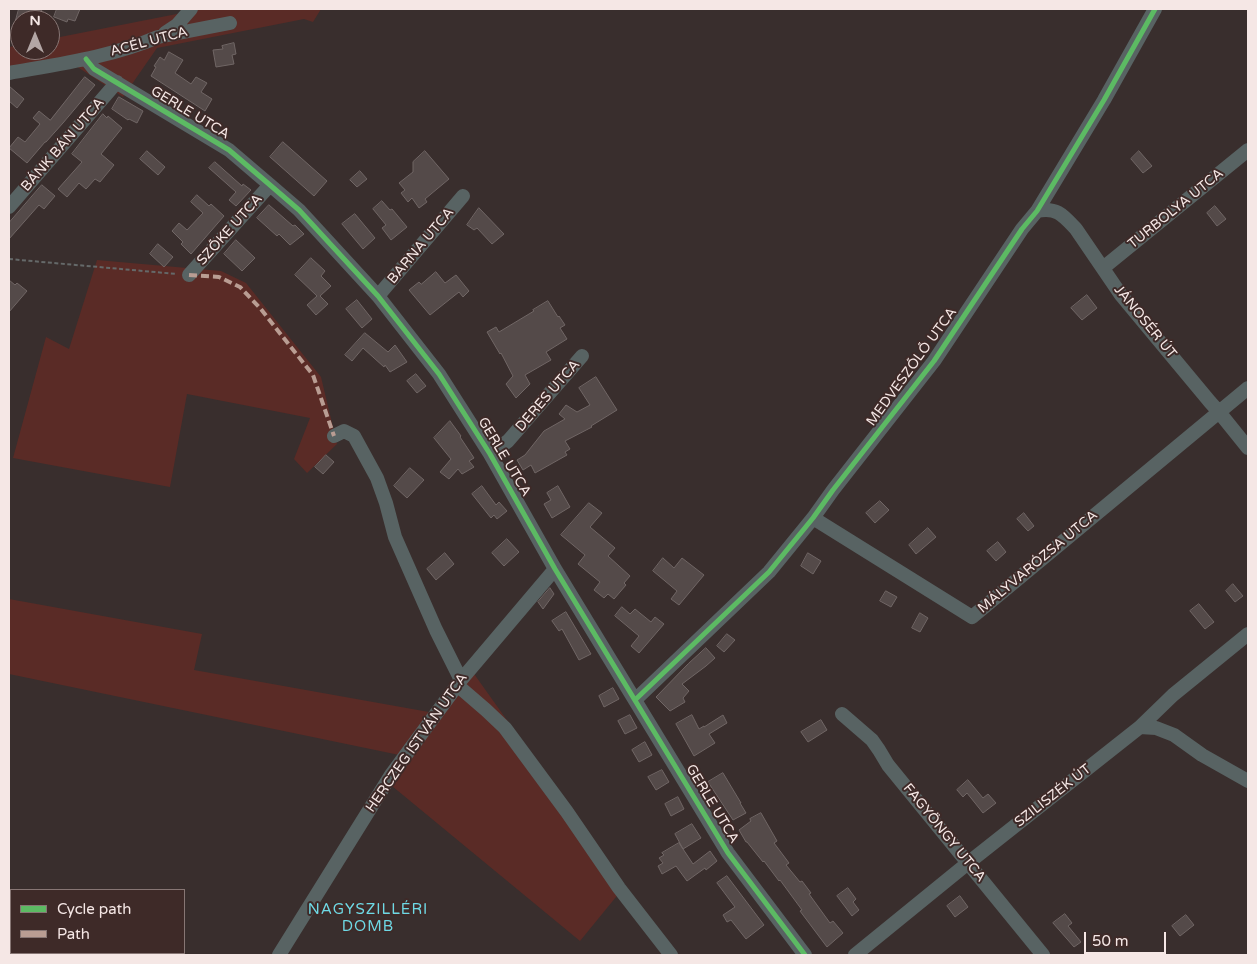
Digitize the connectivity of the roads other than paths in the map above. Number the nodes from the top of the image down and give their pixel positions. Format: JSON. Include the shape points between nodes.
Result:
{"nodes":[{"id":1,"x":191,"y":9,"type":"edge"},
{"id":2,"x":1155,"y":9,"type":"edge"},
{"id":3,"x":230,"y":23,"type":"dead end"},
{"id":4,"x":158,"y":37,"type":"junction"},
{"id":5,"x":86,"y":59,"type":"junction"},
{"id":6,"x":9,"y":73,"type":"edge"},
{"id":7,"x":117,"y":82,"type":"junction"},
{"id":8,"x":1248,"y":150,"type":"edge"},
{"id":9,"x":270,"y":184,"type":"junction"},
{"id":10,"x":463,"y":196,"type":"dead end"},
{"id":11,"x":9,"y":208,"type":"edge"},
{"id":12,"x":1037,"y":211,"type":"junction"},
{"id":13,"x":1103,"y":268,"type":"junction"},
{"id":14,"x":189,"y":275,"type":"road end"},
{"id":15,"x":378,"y":296,"type":"junction"},
{"id":16,"x":582,"y":356,"type":"dead end"},
{"id":17,"x":1248,"y":388,"type":"edge"},
{"id":18,"x":1220,"y":412,"type":"junction"},
{"id":19,"x":334,"y":436,"type":"dead end"},
{"id":20,"x":1248,"y":448,"type":"edge"},
{"id":21,"x":490,"y":454,"type":"junction"},
{"id":22,"x":813,"y":518,"type":"junction"},
{"id":23,"x":555,"y":569,"type":"junction"},
{"id":24,"x":1248,"y":634,"type":"edge"},
{"id":25,"x":459,"y":682,"type":"junction"},
{"id":26,"x":635,"y":700,"type":"junction"},
{"id":27,"x":842,"y":714,"type":"dead end"},
{"id":28,"x":1140,"y":727,"type":"junction"},
{"id":29,"x":1248,"y":781,"type":"edge"},
{"id":30,"x":968,"y":863,"type":"junction"},
{"id":31,"x":279,"y":955,"type":"edge"},
{"id":32,"x":671,"y":955,"type":"edge"},
{"id":33,"x":805,"y":955,"type":"edge"},
{"id":34,"x":855,"y":955,"type":"edge"},
{"id":35,"x":1043,"y":955,"type":"edge"}],
"edges":[{"from":1,"to":4,"type":"street","via":[[177,25]]},
{"from":2,"to":12,"type":"street","name":"MEDVESZŐLŐ UTCA"},
{"from":3,"to":4,"type":"street","name":"ACÉL UTCA"},
{"from":4,"to":5,"type":"street","name":"ACÉL UTCA"},
{"from":5,"to":6,"type":"street","name":"ACÉL UTCA"},
{"from":5,"to":7,"type":"street","name":"GERLE UTCA","via":[[94,69]]},
{"from":7,"to":9,"type":"street","name":"GERLE UTCA","via":[[229,150]]},
{"from":7,"to":11,"type":"street","name":"BÁNK BÁN UTCA"},
{"from":8,"to":13,"type":"street","name":"TURBOLYA UTCA"},
{"from":9,"to":14,"type":"street","name":"SZŐKE UTCA"},
{"from":9,"to":15,"type":"street","name":"GERLE UTCA","via":[[299,210]]},
{"from":10,"to":15,"type":"street","name":"BARNA UTCA"},
{"from":12,"to":13,"type":"street","name":"JÁNOSÉR ÚT","via":[[1048,209],[1068,220]]},
{"from":12,"to":22,"type":"street","name":"MEDVESZŐLŐ UTCA","via":[[934,360]]},
{"from":13,"to":18,"type":"street","name":"JÁNOSÉR ÚT","via":[[1121,295]]},
{"from":15,"to":21,"type":"street","name":"GERLE UTCA","via":[[439,374]]},
{"from":16,"to":21,"type":"street","name":"DERES UTCA","via":[[508,440]]},
{"from":17,"to":18,"type":"street","name":"MÁLYVARÓZSA UTCA"},
{"from":18,"to":20,"type":"street","name":"JÁNOSÉR ÚT"},
{"from":18,"to":22,"type":"street","name":"MÁLYVARÓZSA UTCA","via":[[972,617]]},
{"from":19,"to":25,"type":"street","via":[[344,431],[354,436],[377,478],[395,537]]},
{"from":21,"to":23,"type":"street","name":"GERLE UTCA"},
{"from":22,"to":26,"type":"street","name":"MEDVESZŐLŐ UTCA","via":[[769,572]]},
{"from":23,"to":25,"type":"street","name":"HERCZEG ISTVÁN UTCA"},
{"from":23,"to":26,"type":"street","name":"GERLE UTCA"},
{"from":24,"to":28,"type":"street","name":"SZILISZÉK ÚT"},
{"from":25,"to":31,"type":"street","name":"HERCZEG ISTVÁN UTCA","via":[[391,775]]},
{"from":25,"to":32,"type":"street","via":[[505,728]]},
{"from":26,"to":33,"type":"street","name":"GERLE UTCA","via":[[728,852]]},
{"from":27,"to":30,"type":"street","name":"FAGYÖNGY UTCA","via":[[872,740],[888,765]]},
{"from":28,"to":29,"type":"street","via":[[1156,728],[1174,735]]},
{"from":28,"to":30,"type":"street","name":"SZILISZÉK ÚT"},
{"from":30,"to":34,"type":"street","name":"SZILISZÉK ÚT"},
{"from":30,"to":35,"type":"street","name":"FAGYÖNGY UTCA"}]}
